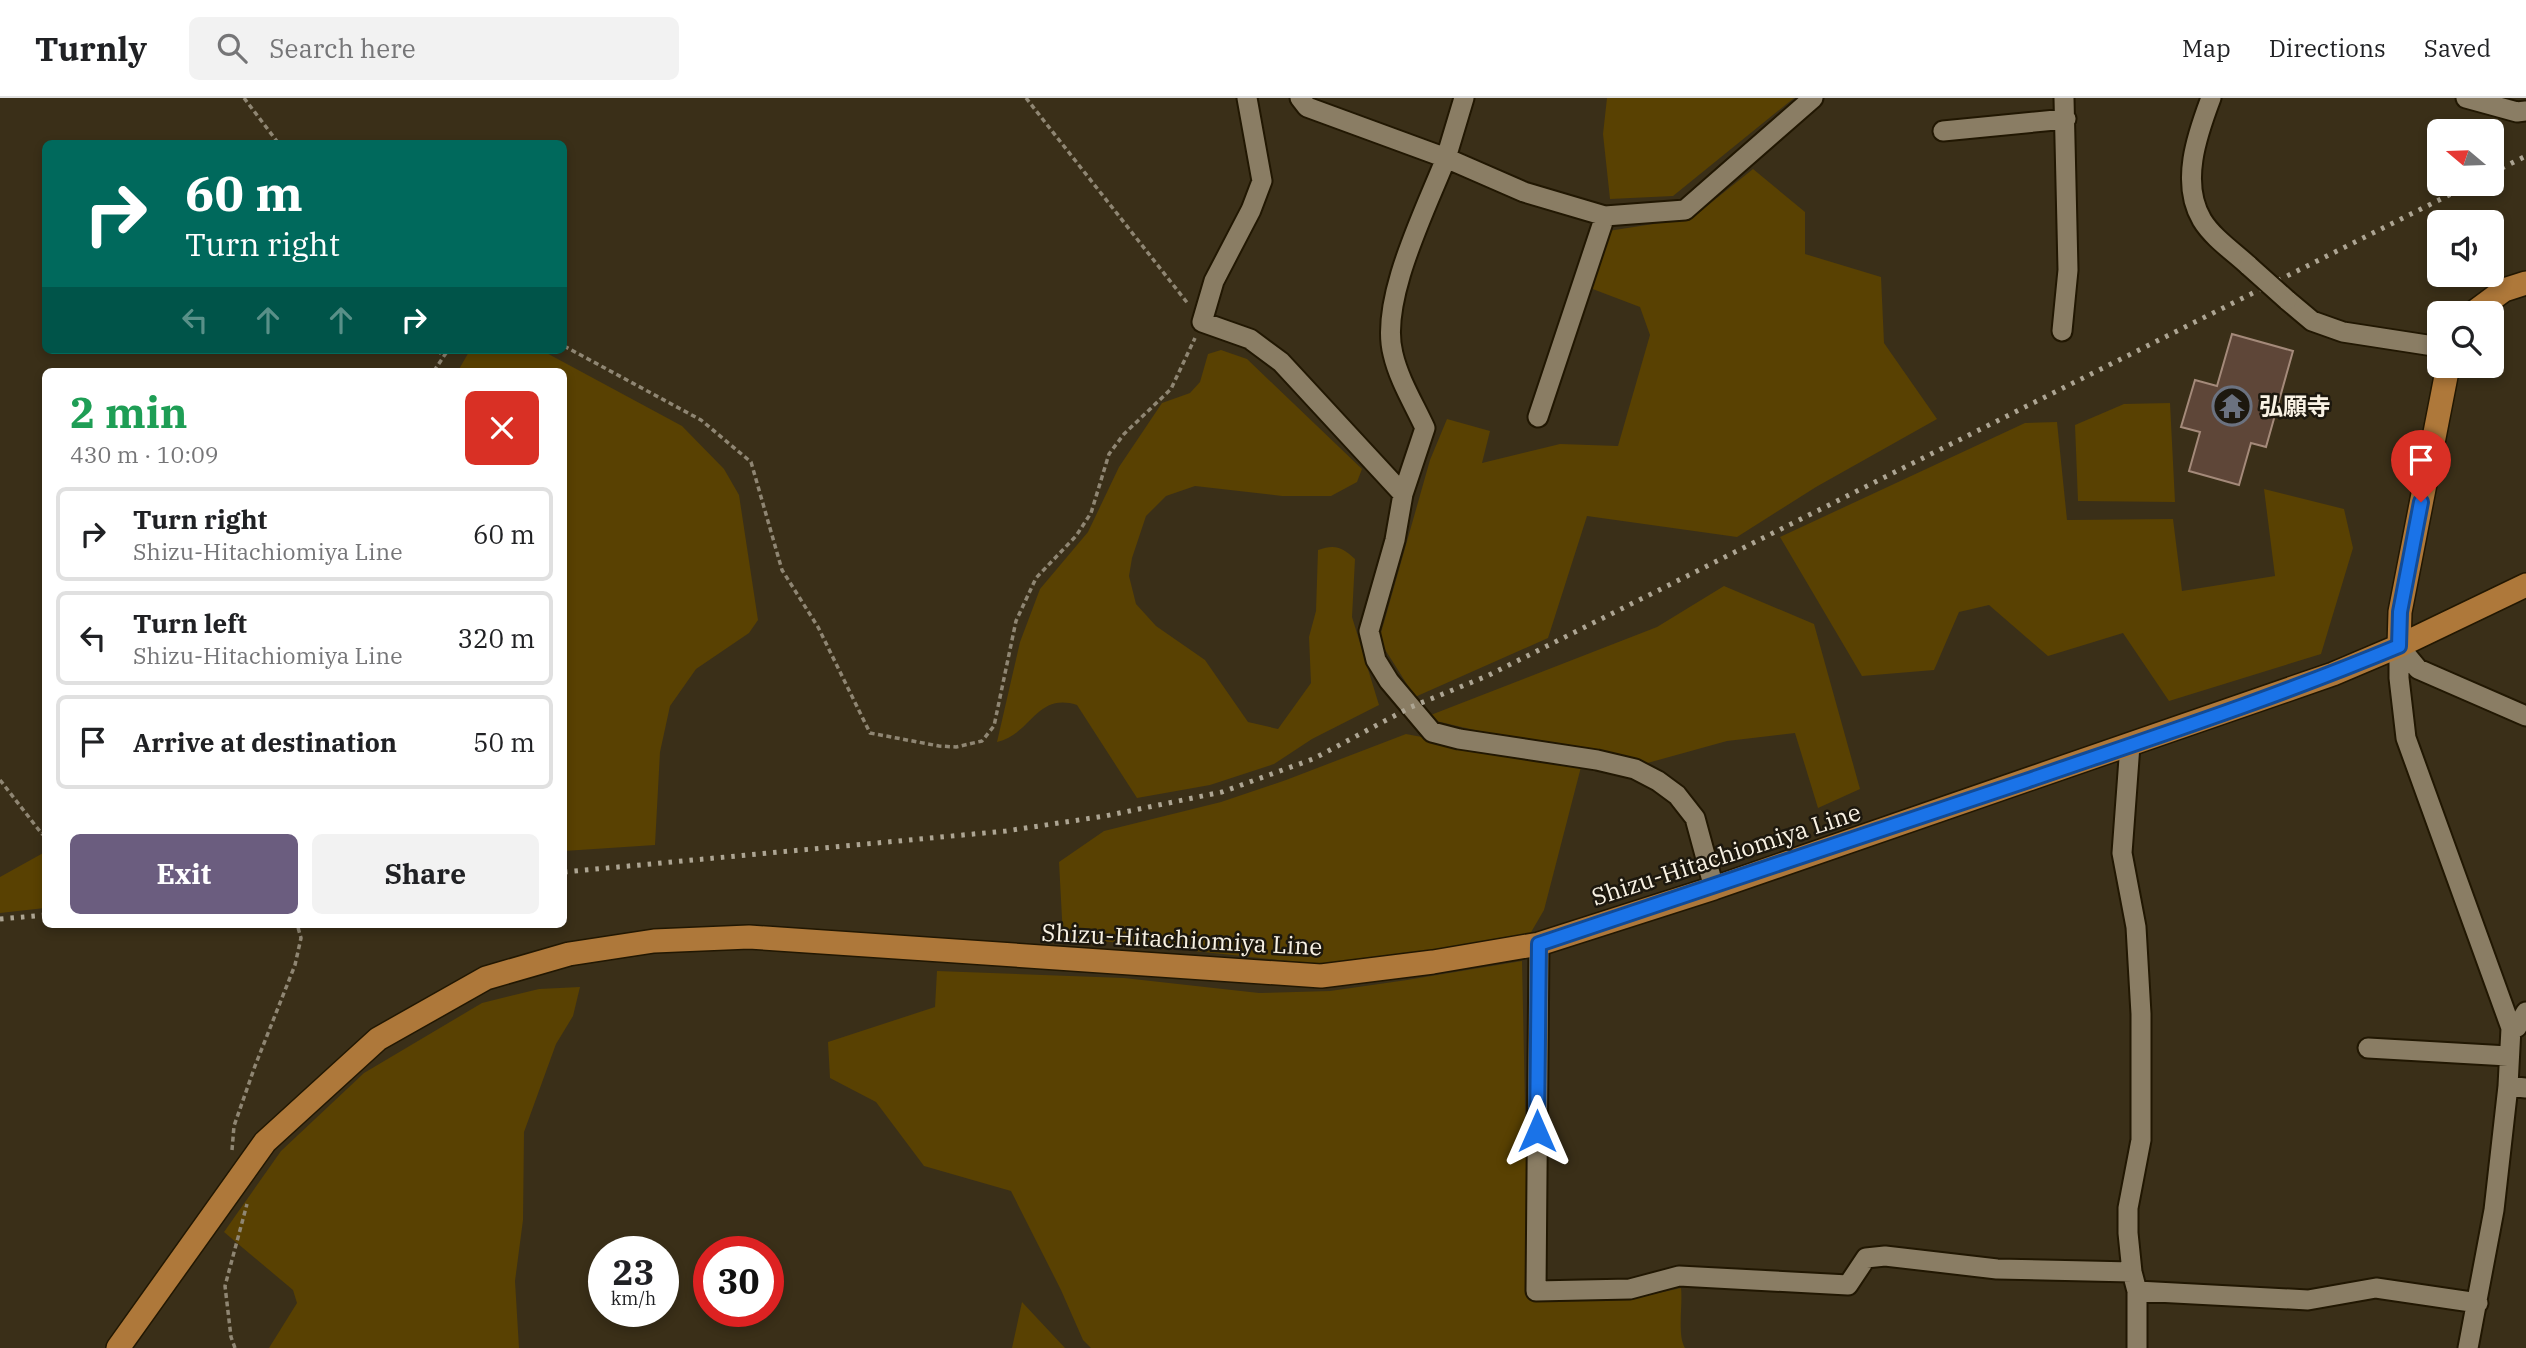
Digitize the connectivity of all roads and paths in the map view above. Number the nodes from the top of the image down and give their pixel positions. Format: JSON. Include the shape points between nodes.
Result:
{"nodes":[{"id":1,"x":244,"y":98,"type":"edge"},
{"id":2,"x":1026,"y":98,"type":"edge"},
{"id":3,"x":1247,"y":98,"type":"edge"},
{"id":4,"x":1300,"y":98,"type":"edge"},
{"id":5,"x":1464,"y":98,"type":"edge"},
{"id":6,"x":1814,"y":98,"type":"edge"},
{"id":7,"x":2064,"y":98,"type":"edge"},
{"id":8,"x":2211,"y":98,"type":"edge"},
{"id":9,"x":2466,"y":98,"type":"edge"},
{"id":10,"x":2526,"y":111,"type":"edge"},
{"id":11,"x":2066,"y":119,"type":"junction"},
{"id":12,"x":1943,"y":131,"type":"dead end"},
{"id":13,"x":276,"y":140,"type":"edge"},
{"id":14,"x":1446,"y":158,"type":"junction"},
{"id":15,"x":1605,"y":216,"type":"junction"},
{"id":16,"x":2526,"y":283,"type":"edge"},
{"id":17,"x":2489,"y":301,"type":"edge"},
{"id":18,"x":1202,"y":322,"type":"junction"},
{"id":19,"x":2062,"y":331,"type":"dead end"},
{"id":20,"x":2427,"y":345,"type":"edge"},
{"id":21,"x":567,"y":348,"type":"edge"},
{"id":22,"x":443,"y":356,"type":"edge"},
{"id":23,"x":436,"y":368,"type":"edge"},
{"id":24,"x":2446,"y":378,"type":"edge"},
{"id":25,"x":1538,"y":417,"type":"dead end"},
{"id":26,"x":1403,"y":494,"type":"junction"},
{"id":27,"x":2526,"y":585,"type":"edge"},
{"id":28,"x":2399,"y":646,"type":"junction"},
{"id":29,"x":2526,"y":716,"type":"edge"},
{"id":30,"x":2130,"y":745,"type":"junction"},
{"id":31,"x":0,"y":780,"type":"edge"},
{"id":32,"x":42,"y":834,"type":"edge"},
{"id":33,"x":1714,"y":888,"type":"junction"},
{"id":34,"x":298,"y":928,"type":"edge"},
{"id":35,"x":1539,"y":944,"type":"junction"},
{"id":36,"x":2526,"y":1012,"type":"edge"},
{"id":37,"x":2511,"y":1028,"type":"junction"},
{"id":38,"x":2368,"y":1048,"type":"dead end"},
{"id":39,"x":2508,"y":1056,"type":"junction"},
{"id":40,"x":2517,"y":1087,"type":"edge"},
{"id":41,"x":232,"y":1152,"type":"dead end"},
{"id":42,"x":250,"y":1194,"type":"dead end"},
{"id":43,"x":2132,"y":1272,"type":"junction"},
{"id":44,"x":2137,"y":1291,"type":"junction"},
{"id":45,"x":2478,"y":1303,"type":"junction"},
{"id":46,"x":118,"y":1348,"type":"edge"},
{"id":47,"x":235,"y":1348,"type":"edge"},
{"id":48,"x":2137,"y":1348,"type":"edge"},
{"id":49,"x":2468,"y":1348,"type":"edge"}],
"edges":[{"from":1,"to":13,"type":"path"},
{"from":2,"to":18,"type":"path"},
{"from":3,"to":18,"type":"street","via":[[1262,181],[1214,281]]},
{"from":4,"to":14,"type":"street","via":[[1307,107]]},
{"from":5,"to":14,"type":"street"},
{"from":6,"to":15,"type":"street","via":[[1685,210]]},
{"from":7,"to":11,"type":"street"},
{"from":8,"to":20,"type":"street","bridge":true,"via":[[2198,131],[2192,181],[2202,220],[2212,233],[2312,321],[2343,332]]},
{"from":9,"to":10,"type":"street"},
{"from":11,"to":12,"type":"street"},
{"from":11,"to":19,"type":"street","via":[[2068,270]]},
{"from":14,"to":15,"type":"street","via":[[1524,192]]},
{"from":14,"to":26,"type":"street","via":[[1390,314],[1392,352],[1425,428]]},
{"from":15,"to":25,"type":"street"},
{"from":16,"to":17,"type":"main road"},
{"from":18,"to":21,"type":"path","via":[[1171,388],[1109,454],[1091,513],[1036,578],[1016,621],[994,726],[982,741],[956,747],[870,733],[818,627],[782,570],[751,462],[701,420]]},
{"from":18,"to":26,"type":"street","via":[[1250,339],[1281,362]]},
{"from":22,"to":23,"type":"path"},
{"from":24,"to":28,"type":"main road","via":[[2400,612]]},
{"from":26,"to":33,"type":"street","via":[[1369,631],[1376,660],[1389,681],[1432,732],[1597,760],[1658,780],[1695,818]]},
{"from":27,"to":28,"type":"main road","name":"Shizu-Hitachiomiya Line"},
{"from":28,"to":29,"type":"street","via":[[2418,669]]},
{"from":28,"to":30,"type":"main road","name":"Shizu-Hitachiomiya Line"},
{"from":28,"to":37,"type":"street","via":[[2406,738]]},
{"from":30,"to":33,"type":"main road","name":"Shizu-Hitachiomiya Line"},
{"from":30,"to":43,"type":"street","via":[[2122,853],[2136,927],[2141,1014],[2141,1140],[2128,1208]]},
{"from":31,"to":32,"type":"path"},
{"from":33,"to":35,"type":"main road","name":"Shizu-Hitachiomiya Line"},
{"from":34,"to":41,"type":"path","via":[[301,938],[295,965],[234,1126]]},
{"from":35,"to":43,"type":"street","via":[[1536,1291],[1630,1289],[1679,1276],[1848,1285],[1866,1258],[1885,1256],[1997,1269]]},
{"from":35,"to":46,"type":"main road","name":"Shizu-Hitachiomiya Line","via":[[1321,975],[749,937],[654,941],[545,960],[486,978],[378,1038],[265,1142]]},
{"from":36,"to":37,"type":"street","via":[[2517,1027]]},
{"from":37,"to":39,"type":"street"},
{"from":38,"to":39,"type":"street"},
{"from":39,"to":40,"type":"street"},
{"from":40,"to":45,"type":"street"},
{"from":42,"to":47,"type":"path","via":[[225,1286]]},
{"from":43,"to":44,"type":"street"},
{"from":44,"to":45,"type":"street","via":[[2308,1300],[2376,1288]]},
{"from":44,"to":48,"type":"street"},
{"from":45,"to":49,"type":"street"}]}
